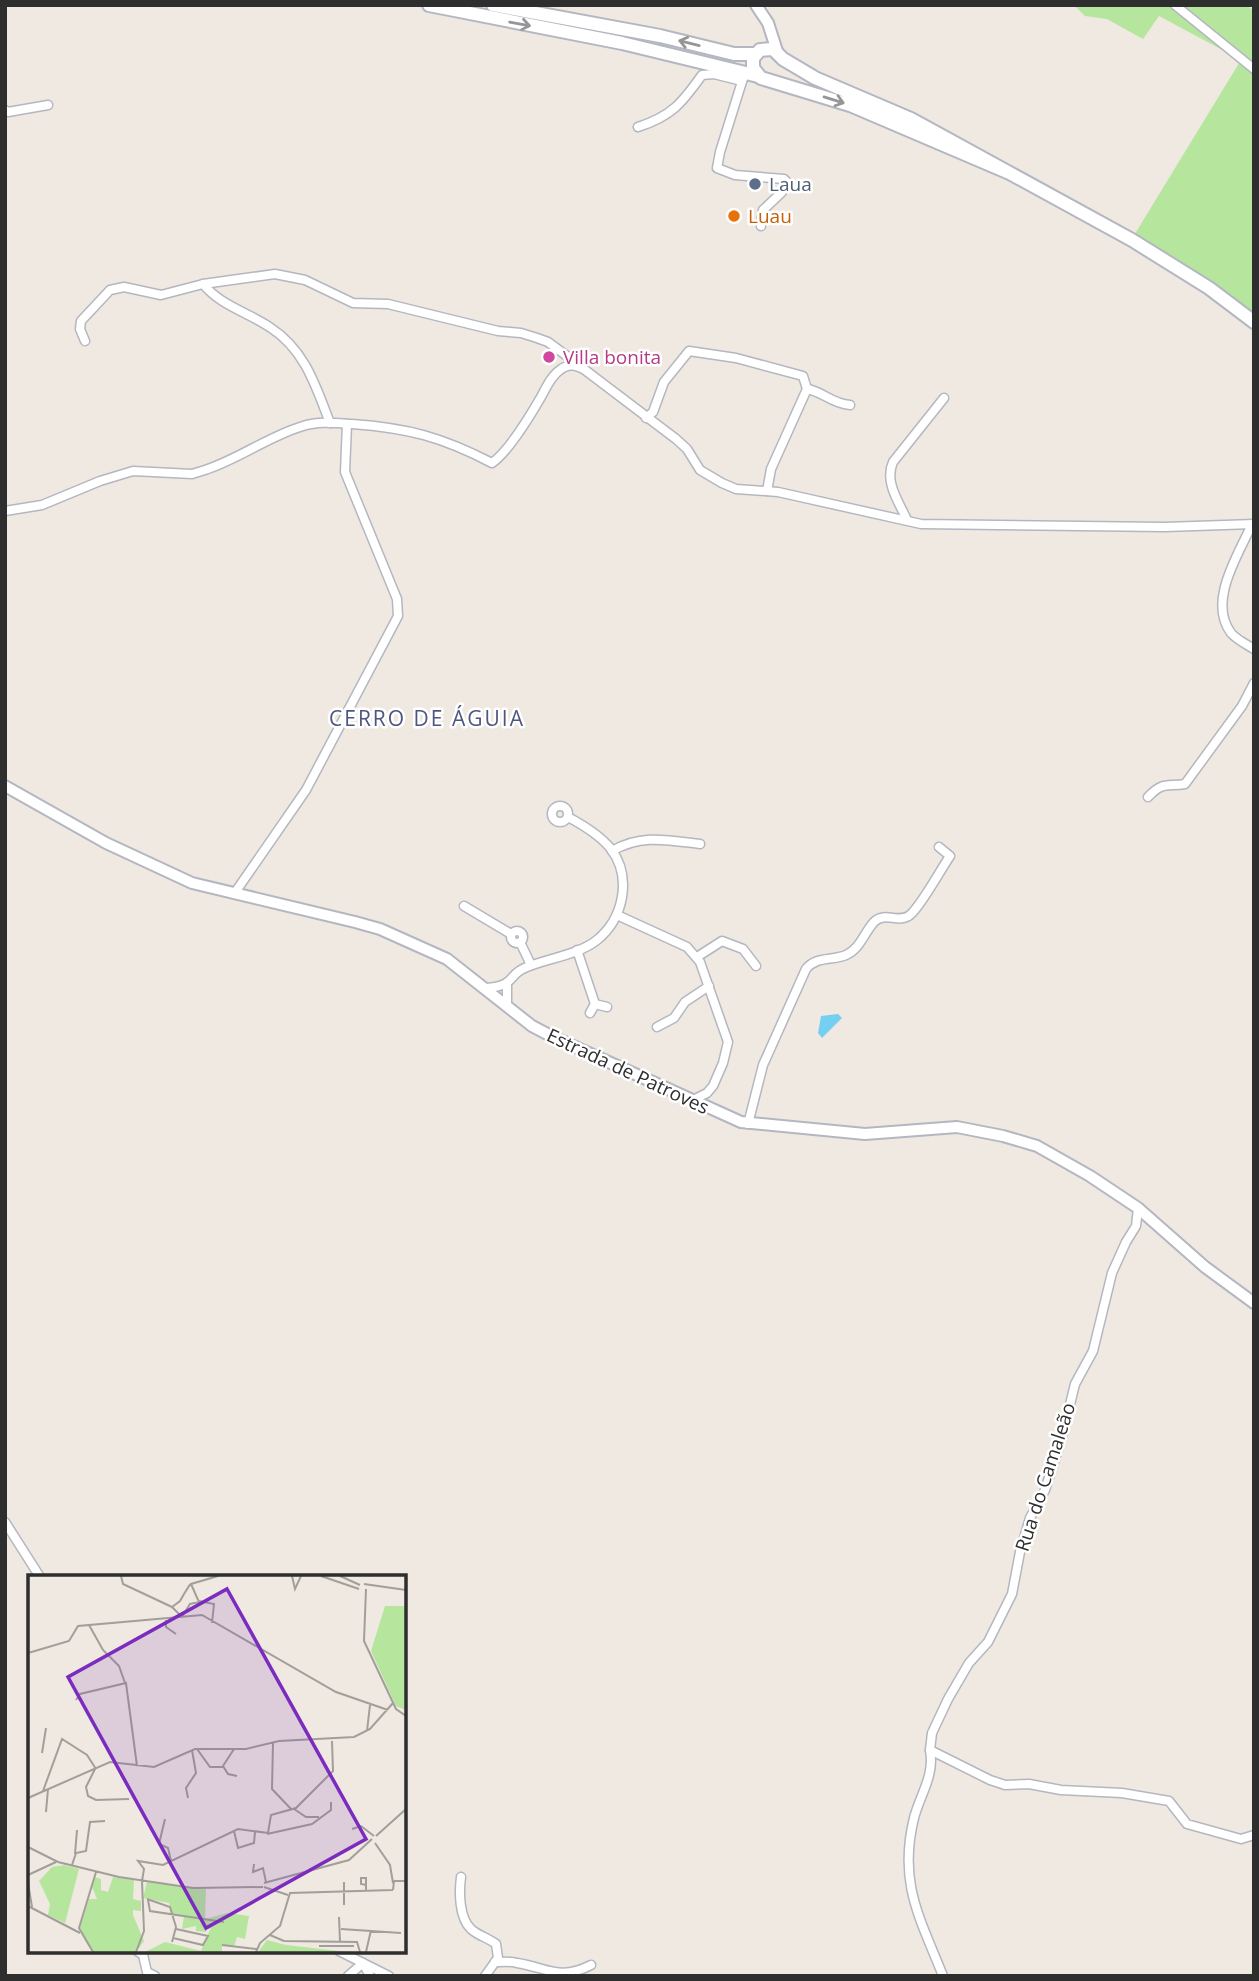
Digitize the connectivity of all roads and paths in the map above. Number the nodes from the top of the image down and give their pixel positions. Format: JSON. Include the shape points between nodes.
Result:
{"nodes":[{"id":1,"x":429,"y":5,"type":"edge"},
{"id":2,"x":493,"y":5,"type":"edge"},
{"id":3,"x":1175,"y":5,"type":"edge"},
{"id":4,"x":760,"y":10,"type":"edge"},
{"id":5,"x":756,"y":54,"type":"junction"},
{"id":6,"x":780,"y":55,"type":"junction"},
{"id":7,"x":1254,"y":69,"type":"edge"},
{"id":8,"x":744,"y":76,"type":"junction"},
{"id":9,"x":764,"y":77,"type":"junction"},
{"id":10,"x":48,"y":105,"type":"dead end"},
{"id":11,"x":5,"y":110,"type":"edge"},
{"id":12,"x":639,"y":127,"type":"dead end"},
{"id":13,"x":1007,"y":172,"type":"junction"},
{"id":14,"x":761,"y":226,"type":"dead end"},
{"id":15,"x":203,"y":284,"type":"junction"},
{"id":16,"x":1254,"y":322,"type":"edge"},
{"id":17,"x":85,"y":341,"type":"dead end"},
{"id":18,"x":568,"y":356,"type":"junction"},
{"id":19,"x":583,"y":370,"type":"junction"},
{"id":20,"x":554,"y":376,"type":"junction"},
{"id":21,"x":807,"y":390,"type":"junction"},
{"id":22,"x":944,"y":398,"type":"dead end"},
{"id":23,"x":850,"y":405,"type":"dead end"},
{"id":24,"x":646,"y":418,"type":"junction"},
{"id":25,"x":330,"y":423,"type":"junction"},
{"id":26,"x":347,"y":424,"type":"junction"},
{"id":27,"x":767,"y":491,"type":"junction"},
{"id":28,"x":5,"y":511,"type":"edge"},
{"id":29,"x":907,"y":520,"type":"junction"},
{"id":30,"x":1253,"y":524,"type":"edge"},
{"id":31,"x":1254,"y":649,"type":"edge"},
{"id":32,"x":1254,"y":683,"type":"edge"},
{"id":33,"x":5,"y":786,"type":"edge"},
{"id":34,"x":1148,"y":797,"type":"dead end"},
{"id":35,"x":568,"y":817,"type":"dead end"},
{"id":36,"x":700,"y":844,"type":"dead end"},
{"id":37,"x":939,"y":847,"type":"dead end"},
{"id":38,"x":612,"y":851,"type":"junction"},
{"id":39,"x":234,"y":894,"type":"junction"},
{"id":40,"x":464,"y":906,"type":"dead end"},
{"id":41,"x":617,"y":915,"type":"junction"},
{"id":42,"x":577,"y":950,"type":"junction"},
{"id":43,"x":697,"y":957,"type":"junction"},
{"id":44,"x":531,"y":965,"type":"junction"},
{"id":45,"x":756,"y":966,"type":"dead end"},
{"id":46,"x":507,"y":984,"type":"junction"},
{"id":47,"x":709,"y":986,"type":"junction"},
{"id":48,"x":486,"y":988,"type":"junction"},
{"id":49,"x":595,"y":1004,"type":"junction"},
{"id":50,"x":507,"y":1006,"type":"junction"},
{"id":51,"x":607,"y":1007,"type":"dead end"},
{"id":52,"x":590,"y":1013,"type":"dead end"},
{"id":53,"x":657,"y":1027,"type":"dead end"},
{"id":54,"x":713,"y":1086,"type":"junction"},
{"id":55,"x":691,"y":1101,"type":"junction"},
{"id":56,"x":718,"y":1113,"type":"junction"},
{"id":57,"x":748,"y":1124,"type":"junction"},
{"id":58,"x":1138,"y":1208,"type":"junction"},
{"id":59,"x":1152,"y":1220,"type":"junction"},
{"id":60,"x":1136,"y":1226,"type":"junction"},
{"id":61,"x":1254,"y":1303,"type":"edge"},
{"id":62,"x":5,"y":1522,"type":"edge"},
{"id":63,"x":39,"y":1575,"type":"edge"},
{"id":64,"x":930,"y":1750,"type":"junction"},
{"id":65,"x":1254,"y":1835,"type":"edge"},
{"id":66,"x":461,"y":1877,"type":"dead end"},
{"id":67,"x":140,"y":1953,"type":"edge"},
{"id":68,"x":343,"y":1953,"type":"edge"},
{"id":69,"x":495,"y":1962,"type":"junction"},
{"id":70,"x":363,"y":1963,"type":"junction"},
{"id":71,"x":591,"y":1965,"type":"dead end"},
{"id":72,"x":155,"y":1976,"type":"edge"},
{"id":73,"x":348,"y":1976,"type":"edge"},
{"id":74,"x":370,"y":1976,"type":"edge"},
{"id":75,"x":389,"y":1976,"type":"edge"},
{"id":76,"x":485,"y":1976,"type":"edge"},
{"id":77,"x":943,"y":1976,"type":"edge"}],
"edges":[{"from":1,"to":8,"type":"main road","one_way":true,"via":[[622,43]]},
{"from":5,"to":2,"type":"main road","one_way":true,"via":[[734,54]]},
{"from":3,"to":7,"type":"street"},
{"from":4,"to":6,"type":"street"},
{"from":5,"to":6,"type":"main road","via":[[764,49]]},
{"from":5,"to":9,"type":"main road","via":[[752,63]]},
{"from":6,"to":9,"type":"main road","via":[[781,73]]},
{"from":6,"to":13,"type":"main road","via":[[815,78],[911,119]]},
{"from":8,"to":9,"type":"main road"},
{"from":8,"to":12,"type":"street","via":[[702,75],[672,111]]},
{"from":8,"to":14,"type":"street","via":[[717,168],[784,178],[787,182],[782,192],[763,210]]},
{"from":9,"to":13,"type":"main road","one_way":true,"via":[[850,104]]},
{"from":10,"to":11,"type":"street"},
{"from":13,"to":16,"type":"main road","via":[[1132,240]]},
{"from":15,"to":17,"type":"street","via":[[161,295],[124,287],[110,290],[81,321]]},
{"from":15,"to":18,"type":"street","via":[[275,274],[293,276],[353,303],[388,304],[520,333],[548,342]]},
{"from":15,"to":25,"type":"street","via":[[222,302],[287,339],[304,359]]},
{"from":18,"to":19,"type":"street"},
{"from":18,"to":20,"type":"street"},
{"from":19,"to":20,"type":"street","via":[[568,366]]},
{"from":19,"to":24,"type":"street"},
{"from":20,"to":26,"type":"street","via":[[492,463],[416,431]]},
{"from":21,"to":23,"type":"street"},
{"from":21,"to":24,"type":"street","via":[[803,376],[781,368],[689,351],[664,382],[653,412]]},
{"from":21,"to":27,"type":"street","via":[[771,469]]},
{"from":22,"to":29,"type":"street","via":[[889,471],[890,484]]},
{"from":24,"to":27,"type":"street","via":[[676,439],[711,477],[736,489]]},
{"from":25,"to":26,"type":"street"},
{"from":25,"to":28,"type":"street","via":[[301,426],[192,474],[133,471],[42,505]]},
{"from":26,"to":39,"type":"street","via":[[345,472],[397,599],[398,616],[306,790]]},
{"from":27,"to":29,"type":"street"},
{"from":29,"to":30,"type":"street","via":[[921,524],[1165,527]]},
{"from":30,"to":31,"type":"street","via":[[1222,598],[1229,631]]},
{"from":32,"to":34,"type":"street","via":[[1185,784],[1164,784]]},
{"from":33,"to":39,"type":"street","name":"Estrada de Patroves","via":[[141,861],[192,883]]},
{"from":35,"to":38,"type":"street"},
{"from":36,"to":38,"type":"street","via":[[636,840]]},
{"from":37,"to":57,"type":"street","via":[[950,856],[910,915],[880,918],[847,955],[822,959],[806,969],[763,1065]]},
{"from":38,"to":41,"type":"street","via":[[623,879]]},
{"from":39,"to":48,"type":"street","name":"Estrada de Patroves","via":[[380,929],[447,959]]},
{"from":40,"to":44,"type":"street","via":[[511,934],[521,933],[520,942]]},
{"from":41,"to":42,"type":"street","via":[[595,941]]},
{"from":41,"to":43,"type":"street","via":[[687,947]]},
{"from":42,"to":44,"type":"street"},
{"from":42,"to":49,"type":"street"},
{"from":43,"to":45,"type":"street","via":[[722,941],[743,949]]},
{"from":43,"to":47,"type":"street"},
{"from":44,"to":46,"type":"street"},
{"from":46,"to":48,"type":"street"},
{"from":46,"to":50,"type":"street"},
{"from":47,"to":53,"type":"street"},
{"from":47,"to":54,"type":"street","via":[[728,1042]]},
{"from":48,"to":50,"type":"street","name":"Estrada de Patroves"},
{"from":49,"to":51,"type":"street"},
{"from":49,"to":52,"type":"street"},
{"from":50,"to":55,"type":"street","name":"Estrada de Patroves","via":[[531,1026]]},
{"from":54,"to":55,"type":"street"},
{"from":54,"to":56,"type":"street"},
{"from":55,"to":56,"type":"street","name":"Estrada de Patroves"},
{"from":56,"to":57,"type":"street","name":"Estrada de Patroves"},
{"from":57,"to":58,"type":"street","name":"Estrada de Patroves","via":[[864,1134],[935,1128],[981,1131],[1021,1140],[1055,1155]]},
{"from":58,"to":59,"type":"street","name":"Estrada de Patroves"},
{"from":58,"to":60,"type":"street"},
{"from":59,"to":60,"type":"street"},
{"from":59,"to":61,"type":"street","name":"Estrada de Patroves"},
{"from":60,"to":64,"type":"street","name":"Rua do Camaleão","via":[[1112,1273],[1093,1351],[1074,1384],[1045,1490],[1025,1534],[1013,1594],[988,1642],[969,1662],[953,1690],[932,1733]]},
{"from":62,"to":63,"type":"street"},
{"from":64,"to":65,"type":"street","via":[[1005,1785],[1169,1801],[1187,1824],[1241,1839]]},
{"from":64,"to":77,"type":"street","name":"Rua do Camaleão","via":[[931,1769],[915,1816],[908,1879],[912,1901]]},
{"from":66,"to":69,"type":"street","via":[[463,1917],[471,1929],[496,1944]]},
{"from":67,"to":72,"type":"street","via":[[147,1972]]},
{"from":68,"to":70,"type":"street"},
{"from":69,"to":71,"type":"street","via":[[517,1962],[568,1975]]},
{"from":69,"to":76,"type":"street"},
{"from":70,"to":73,"type":"street"},
{"from":70,"to":74,"type":"street"},
{"from":70,"to":75,"type":"street"}]}
